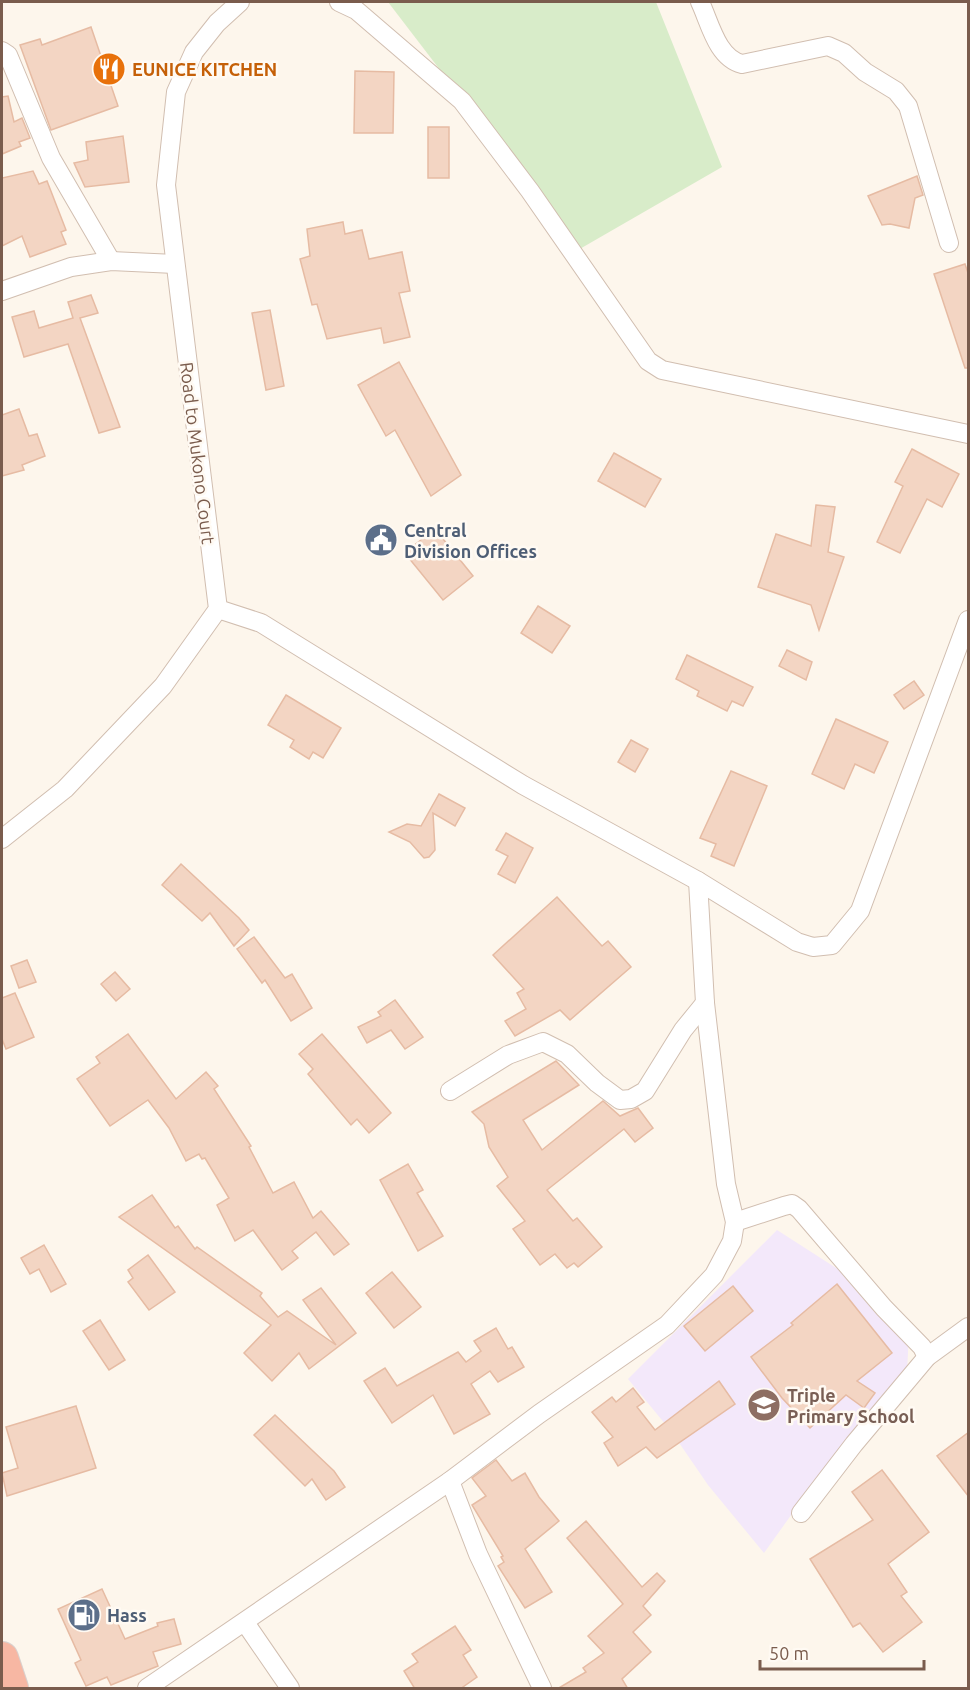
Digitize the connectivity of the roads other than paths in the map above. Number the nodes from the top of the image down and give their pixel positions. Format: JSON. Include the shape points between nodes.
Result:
{"nodes":[{"id":1,"x":240,"y":2,"type":"edge"},
{"id":2,"x":339,"y":2,"type":"edge"},
{"id":3,"x":700,"y":2,"type":"edge"},
{"id":4,"x":2,"y":51,"type":"edge"},
{"id":5,"x":950,"y":243,"type":"dead end"},
{"id":6,"x":111,"y":261,"type":"junction"},
{"id":7,"x":176,"y":264,"type":"junction"},
{"id":8,"x":2,"y":291,"type":"edge"},
{"id":9,"x":969,"y":434,"type":"edge"},
{"id":10,"x":218,"y":609,"type":"junction"},
{"id":11,"x":969,"y":620,"type":"edge"},
{"id":12,"x":2,"y":839,"type":"edge"},
{"id":13,"x":698,"y":881,"type":"junction"},
{"id":14,"x":705,"y":1003,"type":"junction"},
{"id":15,"x":450,"y":1091,"type":"dead end"},
{"id":16,"x":735,"y":1222,"type":"junction"},
{"id":17,"x":969,"y":1327,"type":"edge"},
{"id":18,"x":927,"y":1357,"type":"junction"},
{"id":19,"x":450,"y":1481,"type":"junction"},
{"id":20,"x":801,"y":1513,"type":"dead end"},
{"id":21,"x":246,"y":1624,"type":"junction"},
{"id":22,"x":2,"y":1658,"type":"edge"},
{"id":23,"x":12,"y":1689,"type":"edge"},
{"id":24,"x":147,"y":1689,"type":"edge"},
{"id":25,"x":290,"y":1689,"type":"edge"},
{"id":26,"x":542,"y":1689,"type":"edge"}],
"edges":[{"from":1,"to":7,"type":"street","name":"Road to Mukono Court","via":[[216,23],[194,52],[176,92],[166,184]]},
{"from":2,"to":9,"type":"street","via":[[356,10],[462,101],[648,361],[662,370]]},
{"from":3,"to":5,"type":"street","via":[[724,54],[732,62],[742,64],[828,46],[896,91],[908,106]]},
{"from":4,"to":6,"type":"street","via":[[9,55],[51,158]]},
{"from":6,"to":7,"type":"street"},
{"from":6,"to":8,"type":"street","via":[[71,267]]},
{"from":7,"to":10,"type":"street","name":"Road to Mukono Court"},
{"from":10,"to":12,"type":"street","via":[[155,694],[65,789]]},
{"from":10,"to":13,"type":"street","via":[[261,623],[523,786]]},
{"from":11,"to":13,"type":"street","via":[[860,911],[832,945],[813,947],[797,942]]},
{"from":13,"to":14,"type":"street"},
{"from":14,"to":15,"type":"street","via":[[645,1091],[631,1099],[620,1100],[567,1054],[543,1042],[508,1055]]},
{"from":14,"to":16,"type":"street","via":[[726,1184]]},
{"from":16,"to":18,"type":"street","via":[[792,1204]]},
{"from":16,"to":19,"type":"street","via":[[732,1241],[714,1275],[667,1325]]},
{"from":17,"to":18,"type":"street"},
{"from":18,"to":20,"type":"street"},
{"from":19,"to":21,"type":"street"},
{"from":19,"to":26,"type":"street","via":[[478,1554]]},
{"from":21,"to":24,"type":"street"},
{"from":21,"to":25,"type":"street"},
{"from":22,"to":23,"type":"highway"}]}
